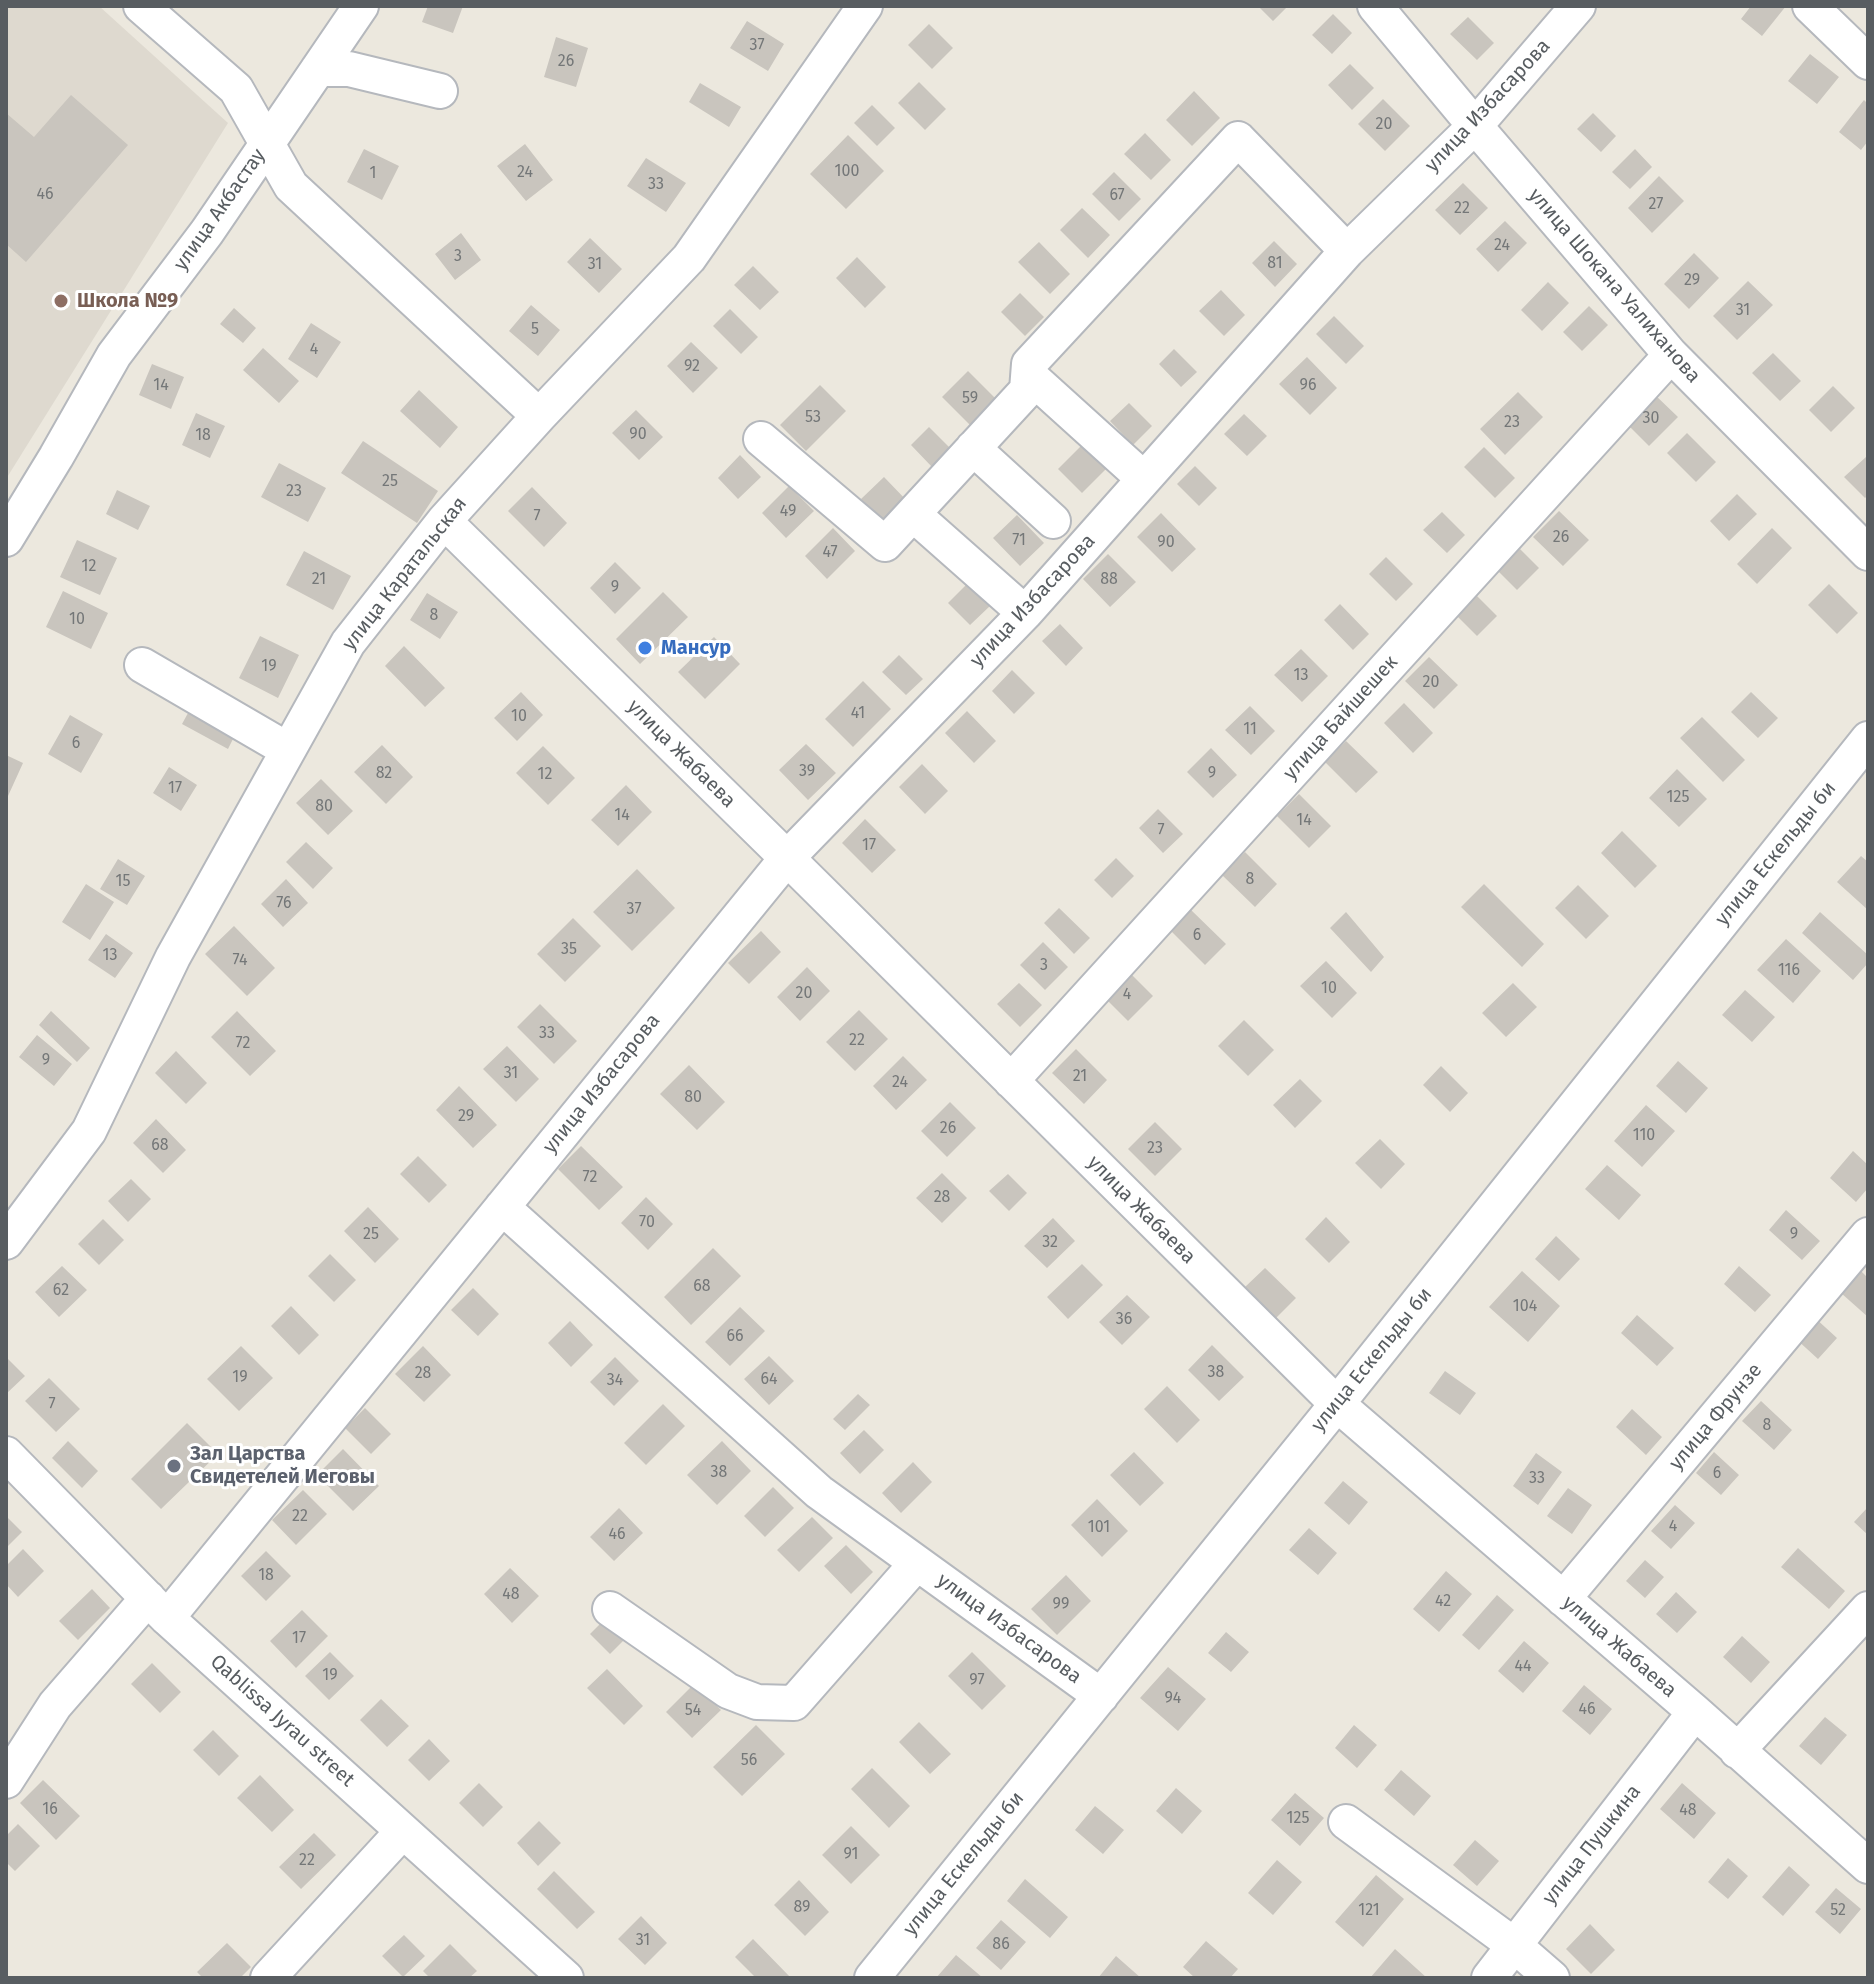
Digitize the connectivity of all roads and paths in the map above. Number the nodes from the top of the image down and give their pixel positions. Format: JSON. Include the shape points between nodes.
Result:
{"nodes":[{"id":1,"x":141,"y":6,"type":"edge"},
{"id":2,"x":361,"y":6,"type":"edge"},
{"id":3,"x":865,"y":6,"type":"edge"},
{"id":4,"x":1375,"y":6,"type":"edge"},
{"id":5,"x":1578,"y":6,"type":"edge"},
{"id":6,"x":1810,"y":6,"type":"edge"},
{"id":7,"x":1868,"y":62,"type":"edge"},
{"id":8,"x":318,"y":69,"type":"junction"},
{"id":9,"x":440,"y":91,"type":"dead end"},
{"id":10,"x":1475,"y":126,"type":"junction"},
{"id":11,"x":267,"y":143,"type":"junction"},
{"id":12,"x":1347,"y":251,"type":"junction"},
{"id":13,"x":1671,"y":355,"type":"junction"},
{"id":14,"x":1029,"y":375,"type":"junction"},
{"id":15,"x":539,"y":416,"type":"junction"},
{"id":16,"x":761,"y":439,"type":"dead end"},
{"id":17,"x":973,"y":448,"type":"junction"},
{"id":18,"x":1144,"y":479,"type":"junction"},
{"id":19,"x":913,"y":514,"type":"junction"},
{"id":20,"x":444,"y":521,"type":"junction"},
{"id":21,"x":1053,"y":521,"type":"dead end"},
{"id":22,"x":6,"y":539,"type":"edge"},
{"id":23,"x":1868,"y":553,"type":"edge"},
{"id":24,"x":1025,"y":613,"type":"junction"},
{"id":25,"x":142,"y":665,"type":"dead end"},
{"id":26,"x":1868,"y":739,"type":"edge"},
{"id":27,"x":288,"y":750,"type":"junction"},
{"id":28,"x":787,"y":858,"type":"junction"},
{"id":29,"x":1011,"y":1081,"type":"junction"},
{"id":30,"x":502,"y":1207,"type":"junction"},
{"id":31,"x":1868,"y":1235,"type":"edge"},
{"id":32,"x":6,"y":1242,"type":"edge"},
{"id":33,"x":1337,"y":1404,"type":"junction"},
{"id":34,"x":6,"y":1454,"type":"edge"},
{"id":35,"x":917,"y":1563,"type":"junction"},
{"id":36,"x":1563,"y":1599,"type":"junction"},
{"id":37,"x":157,"y":1608,"type":"junction"},
{"id":38,"x":610,"y":1609,"type":"dead end"},
{"id":39,"x":1868,"y":1609,"type":"edge"},
{"id":40,"x":1101,"y":1696,"type":"junction"},
{"id":41,"x":1695,"y":1712,"type":"junction"},
{"id":42,"x":1737,"y":1751,"type":"junction"},
{"id":43,"x":6,"y":1781,"type":"edge"},
{"id":44,"x":1346,"y":1822,"type":"dead end"},
{"id":45,"x":403,"y":1831,"type":"junction"},
{"id":46,"x":1868,"y":1866,"type":"edge"},
{"id":47,"x":1514,"y":1945,"type":"junction"},
{"id":48,"x":268,"y":1978,"type":"edge"},
{"id":49,"x":566,"y":1978,"type":"edge"},
{"id":50,"x":872,"y":1978,"type":"edge"},
{"id":51,"x":1489,"y":1978,"type":"edge"},
{"id":52,"x":1552,"y":1978,"type":"edge"}],
"edges":[{"from":1,"to":11,"type":"street","via":[[236,89]]},
{"from":2,"to":8,"type":"street","name":"улица Акбастау"},
{"from":3,"to":15,"type":"street","name":"улица Каратальская","via":[[689,258]]},
{"from":4,"to":10,"type":"street","name":"улица Шокана Уалиханова"},
{"from":5,"to":10,"type":"street","name":"улица Избасарова"},
{"from":6,"to":7,"type":"street"},
{"from":8,"to":9,"type":"street","via":[[349,69]]},
{"from":8,"to":11,"type":"street","name":"улица Акбастау"},
{"from":10,"to":12,"type":"street","name":"улица Избасарова"},
{"from":10,"to":13,"type":"street","name":"улица Шокана Уалиханова"},
{"from":11,"to":15,"type":"street","via":[[291,186]]},
{"from":11,"to":22,"type":"street","name":"улица Акбастау","via":[[114,355]]},
{"from":12,"to":14,"type":"street","via":[[1238,139],[1029,364]]},
{"from":12,"to":18,"type":"street","name":"улица Избасарова"},
{"from":13,"to":23,"type":"street","name":"улица Шокана Уалиханова"},
{"from":13,"to":29,"type":"street","name":"улица Байшешек"},
{"from":14,"to":17,"type":"street","via":[[1027,390]]},
{"from":14,"to":18,"type":"street"},
{"from":15,"to":20,"type":"street","name":"улица Каратальская"},
{"from":16,"to":19,"type":"street","via":[[885,544]]},
{"from":17,"to":19,"type":"street"},
{"from":17,"to":21,"type":"street"},
{"from":18,"to":24,"type":"street","name":"улица Избасарова"},
{"from":19,"to":24,"type":"street"},
{"from":20,"to":27,"type":"street","name":"улица Каратальская","via":[[348,643]]},
{"from":20,"to":28,"type":"street","name":"улица Жабаева"},
{"from":24,"to":28,"type":"street","name":"улица Избасарова"},
{"from":25,"to":27,"type":"street"},
{"from":26,"to":33,"type":"street","name":"улица Ескельды би"},
{"from":27,"to":32,"type":"street","name":"улица Каратальская","via":[[173,957],[89,1131]]},
{"from":28,"to":29,"type":"street","name":"улица Жабаева"},
{"from":28,"to":30,"type":"street","name":"улица Избасарова"},
{"from":29,"to":33,"type":"street","name":"улица Жабаева"},
{"from":30,"to":35,"type":"street","name":"улица Избасарова","via":[[819,1492]]},
{"from":30,"to":37,"type":"street","name":"улица Избасарова"},
{"from":31,"to":36,"type":"street","name":"улица Фрунзе"},
{"from":33,"to":36,"type":"street","name":"улица Жабаева"},
{"from":33,"to":40,"type":"street","name":"улица Ескельды би"},
{"from":34,"to":37,"type":"street","name":"Qablissa Jyrau street"},
{"from":35,"to":38,"type":"street","name":"улица Избасарова","via":[[794,1703],[757,1702],[728,1691]]},
{"from":35,"to":40,"type":"street","name":"улица Избасарова"},
{"from":36,"to":41,"type":"street","name":"улица Жабаева"},
{"from":37,"to":43,"type":"street","name":"улица Избасарова","via":[[55,1705]]},
{"from":37,"to":45,"type":"street","name":"Qablissa Jyrau street"},
{"from":39,"to":42,"type":"street"},
{"from":40,"to":50,"type":"street","name":"улица Ескельды би"},
{"from":41,"to":42,"type":"street","name":"улица Жабаева"},
{"from":41,"to":47,"type":"street","name":"улица Пушкина"},
{"from":42,"to":46,"type":"street","name":"улица Жабаева"},
{"from":44,"to":47,"type":"street"},
{"from":45,"to":48,"type":"street"},
{"from":45,"to":49,"type":"street","name":"Qablissa Jyrau street"},
{"from":47,"to":51,"type":"street","name":"улица Пушкина"},
{"from":47,"to":52,"type":"street"}]}
